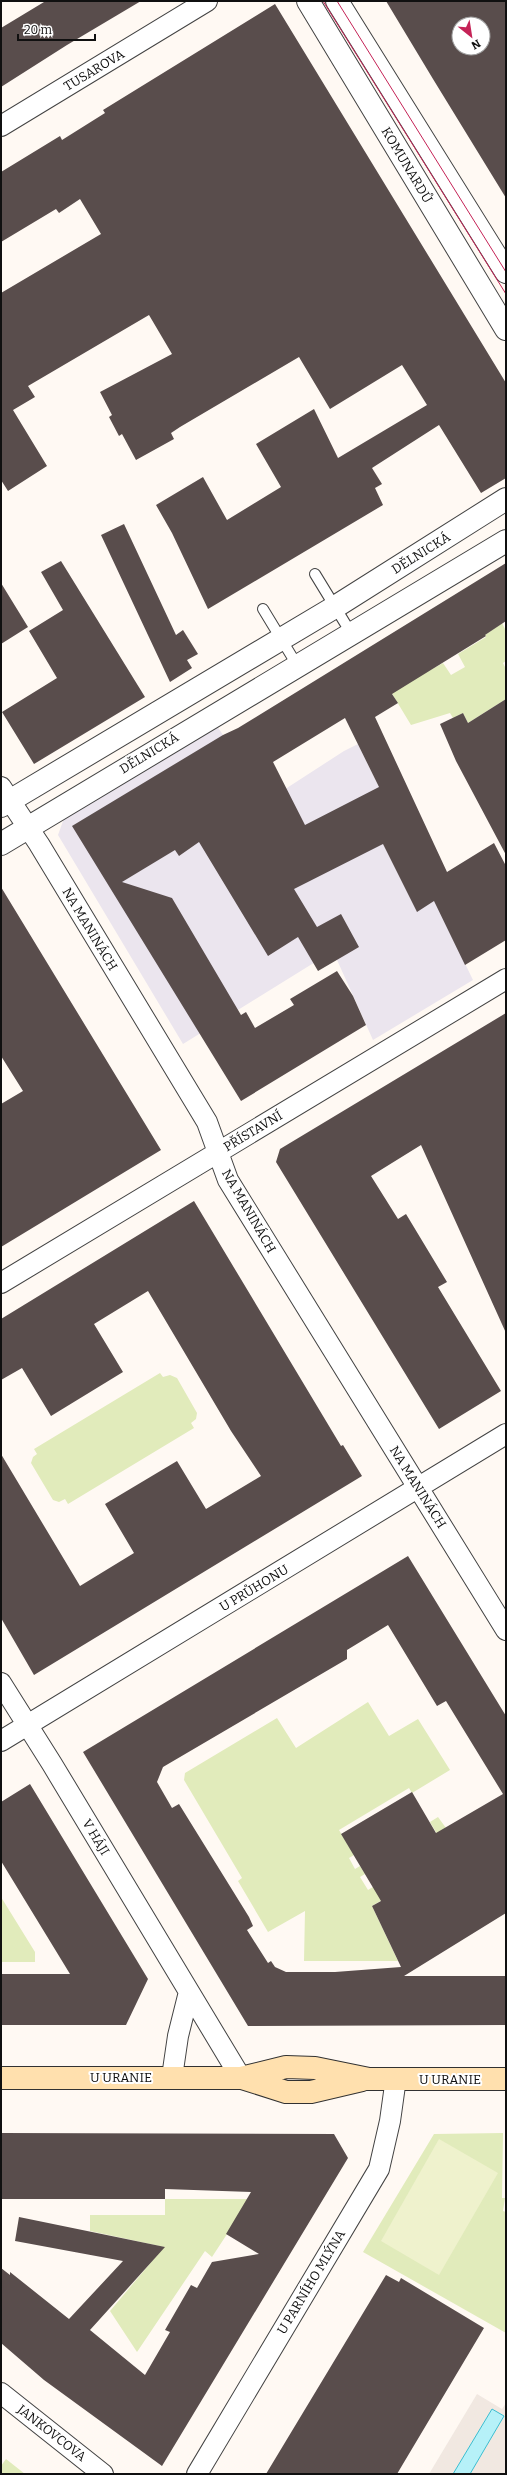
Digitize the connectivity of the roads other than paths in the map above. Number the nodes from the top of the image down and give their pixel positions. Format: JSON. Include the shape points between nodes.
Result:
{"nodes":[{"id":1,"x":208,"y":1,"type":"edge"},
{"id":2,"x":308,"y":1,"type":"edge"},
{"id":3,"x":337,"y":1,"type":"edge"},
{"id":4,"x":1,"y":126,"type":"edge"},
{"id":5,"x":506,"y":272,"type":"edge"},
{"id":6,"x":506,"y":329,"type":"edge"},
{"id":7,"x":506,"y":499,"type":"edge"},
{"id":8,"x":506,"y":541,"type":"edge"},
{"id":9,"x":315,"y":574,"type":"dead end"},
{"id":10,"x":336,"y":607,"type":"junction"},
{"id":11,"x":263,"y":609,"type":"dead end"},
{"id":12,"x":351,"y":633,"type":"junction"},
{"id":13,"x":281,"y":639,"type":"junction"},
{"id":14,"x":297,"y":665,"type":"junction"},
{"id":15,"x":4,"y":798,"type":"edge"},
{"id":16,"x":27,"y":827,"type":"junction"},
{"id":17,"x":1,"y":844,"type":"edge"},
{"id":18,"x":506,"y":979,"type":"edge"},
{"id":19,"x":218,"y":1153,"type":"junction"},
{"id":20,"x":1,"y":1283,"type":"edge"},
{"id":21,"x":506,"y":1434,"type":"edge"},
{"id":22,"x":418,"y":1488,"type":"junction"},
{"id":23,"x":506,"y":1630,"type":"edge"},
{"id":24,"x":1,"y":1683,"type":"edge"},
{"id":25,"x":28,"y":1726,"type":"junction"},
{"id":26,"x":1,"y":1742,"type":"edge"},
{"id":27,"x":189,"y":1992,"type":"junction"},
{"id":28,"x":172,"y":2077,"type":"junction"},
{"id":29,"x":1,"y":2078,"type":"edge"},
{"id":30,"x":241,"y":2078,"type":"junction"},
{"id":31,"x":396,"y":2078,"type":"junction"},
{"id":32,"x":506,"y":2079,"type":"edge"},
{"id":33,"x":1,"y":2393,"type":"edge"},
{"id":34,"x":103,"y":2474,"type":"edge"},
{"id":35,"x":196,"y":2474,"type":"edge"}],
"edges":[{"from":1,"to":4,"type":"street","name":"TUSAROVA"},
{"from":2,"to":6,"type":"street","name":"KOMUNARDŮ"},
{"from":3,"to":5,"type":"street","name":"KOMUNARDŮ"},
{"from":7,"to":10,"type":"street","name":"DĚLNICKÁ"},
{"from":8,"to":12,"type":"street","name":"DĚLNICKÁ"},
{"from":9,"to":10,"type":"lane"},
{"from":10,"to":12,"type":"lane"},
{"from":10,"to":13,"type":"street","name":"DĚLNICKÁ"},
{"from":11,"to":13,"type":"lane"},
{"from":12,"to":14,"type":"street","name":"DĚLNICKÁ"},
{"from":13,"to":14,"type":"lane"},
{"from":13,"to":15,"type":"street","name":"DĚLNICKÁ"},
{"from":14,"to":16,"type":"street","name":"DĚLNICKÁ"},
{"from":15,"to":16,"type":"street","name":"NA MANINÁCH"},
{"from":16,"to":17,"type":"street","name":"DĚLNICKÁ"},
{"from":16,"to":19,"type":"street","name":"NA MANINÁCH","via":[[206,1122]]},
{"from":18,"to":19,"type":"street","name":"PŘÍSTAVNÍ"},
{"from":19,"to":20,"type":"street","name":"PŘÍSTAVNÍ"},
{"from":19,"to":22,"type":"street","name":"NA MANINÁCH","via":[[228,1180]]},
{"from":21,"to":22,"type":"street","name":"U PRŮHONU"},
{"from":22,"to":23,"type":"street","name":"NA MANINÁCH"},
{"from":22,"to":25,"type":"street","name":"U PRŮHONU"},
{"from":24,"to":25,"type":"street","name":"V HÁJI"},
{"from":25,"to":26,"type":"street","name":"U PRŮHONU"},
{"from":25,"to":27,"type":"street","name":"V HÁJI"},
{"from":27,"to":28,"type":"street","via":[[178,2036]]},
{"from":27,"to":30,"type":"street","name":"V HÁJI"},
{"from":28,"to":29,"type":"main road","name":"U URANIE"},
{"from":28,"to":30,"type":"main road","name":"U URANIE"},
{"from":30,"to":31,"type":"main road","name":"U URANIE","via":[[286,2092],[311,2092],[369,2079]]},
{"from":31,"to":32,"type":"main road","name":"U URANIE"},
{"from":31,"to":35,"type":"street","name":"U PARNÍHO MLÝNA","via":[[379,2169]]},
{"from":33,"to":34,"type":"street","name":"JANKOVCOVA"}]}
